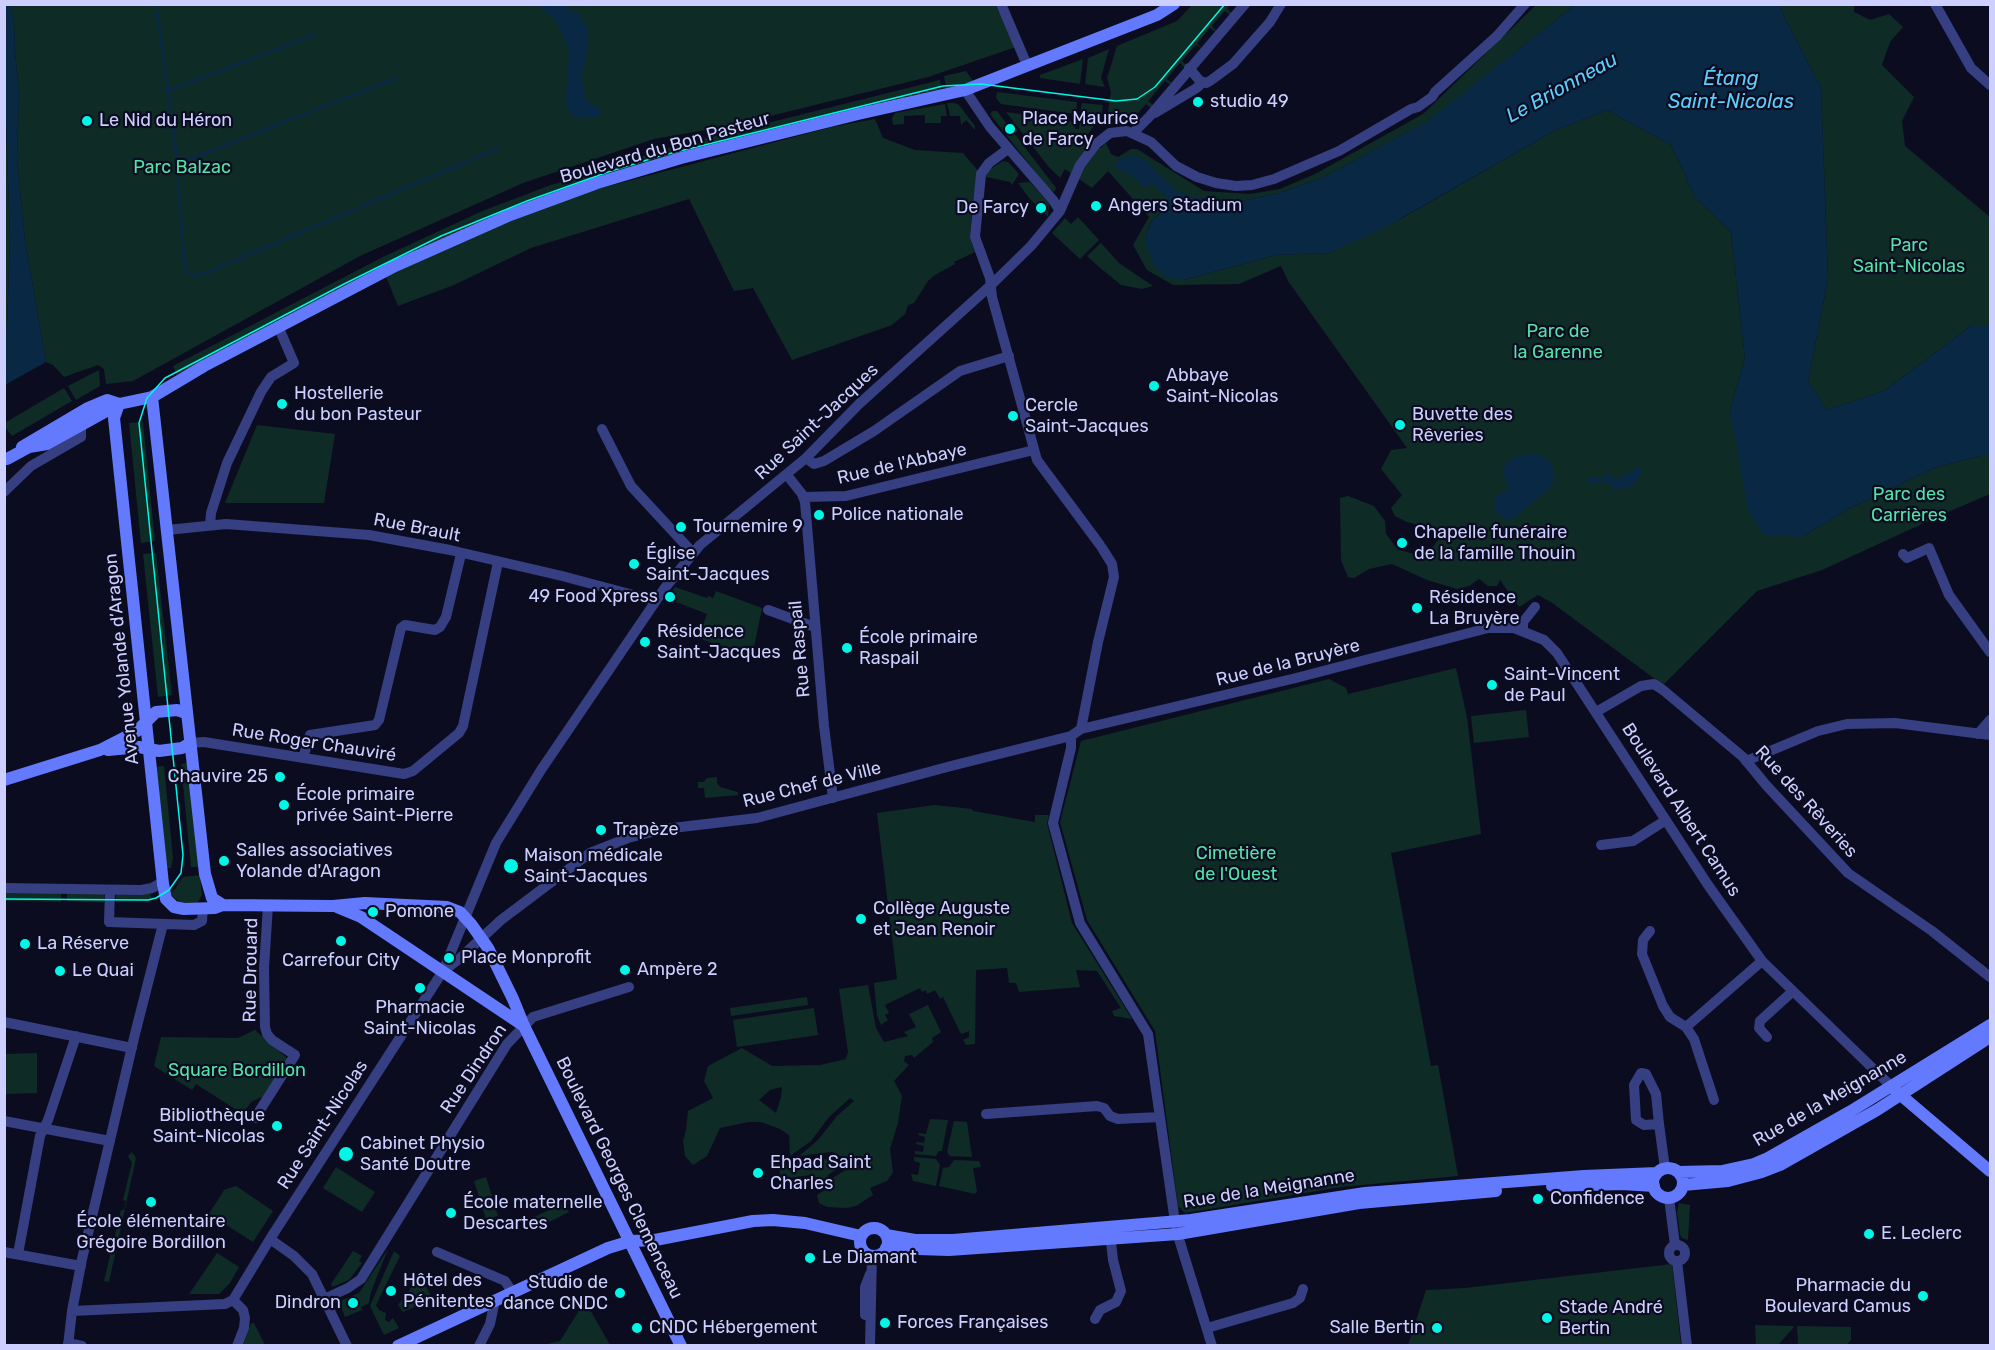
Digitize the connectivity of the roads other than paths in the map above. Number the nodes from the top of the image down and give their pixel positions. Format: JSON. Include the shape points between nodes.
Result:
{"nodes":[{"id":1,"x":1001,"y":4,"type":"edge"},
{"id":2,"x":1174,"y":4,"type":"edge"},
{"id":3,"x":1245,"y":4,"type":"edge"},
{"id":4,"x":1281,"y":4,"type":"edge"},
{"id":5,"x":1525,"y":4,"type":"edge"},
{"id":6,"x":1935,"y":4,"type":"edge"},
{"id":7,"x":1027,"y":65,"type":"junction"},
{"id":8,"x":1189,"y":68,"type":"junction"},
{"id":9,"x":1200,"y":81,"type":"junction"},
{"id":10,"x":1990,"y":86,"type":"edge"},
{"id":11,"x":965,"y":90,"type":"junction"},
{"id":12,"x":1149,"y":117,"type":"junction"},
{"id":13,"x":1133,"y":133,"type":"junction"},
{"id":14,"x":1008,"y":149,"type":"junction"},
{"id":15,"x":1060,"y":211,"type":"junction"},
{"id":16,"x":990,"y":286,"type":"junction"},
{"id":17,"x":278,"y":326,"type":"junction"},
{"id":18,"x":1009,"y":356,"type":"junction"},
{"id":19,"x":152,"y":397,"type":"junction"},
{"id":20,"x":119,"y":404,"type":"junction"},
{"id":21,"x":81,"y":425,"type":"junction"},
{"id":22,"x":602,"y":429,"type":"dead end"},
{"id":23,"x":1034,"y":450,"type":"junction"},
{"id":24,"x":806,"y":458,"type":"junction"},
{"id":25,"x":6,"y":460,"type":"edge"},
{"id":26,"x":787,"y":475,"type":"junction"},
{"id":27,"x":4,"y":492,"type":"edge"},
{"id":28,"x":804,"y":497,"type":"junction"},
{"id":29,"x":210,"y":525,"type":"junction"},
{"id":30,"x":167,"y":530,"type":"junction"},
{"id":31,"x":693,"y":553,"type":"junction"},
{"id":32,"x":461,"y":554,"type":"junction"},
{"id":33,"x":1902,"y":555,"type":"dead end"},
{"id":34,"x":498,"y":562,"type":"junction"},
{"id":35,"x":656,"y":601,"type":"junction"},
{"id":36,"x":1535,"y":607,"type":"dead end"},
{"id":37,"x":768,"y":610,"type":"dead end"},
{"id":38,"x":814,"y":627,"type":"junction"},
{"id":39,"x":1518,"y":629,"type":"junction"},
{"id":40,"x":1990,"y":652,"type":"edge"},
{"id":41,"x":186,"y":712,"type":"junction"},
{"id":42,"x":1596,"y":712,"type":"junction"},
{"id":43,"x":1990,"y":720,"type":"edge"},
{"id":44,"x":146,"y":722,"type":"junction"},
{"id":45,"x":1076,"y":733,"type":"junction"},
{"id":46,"x":1977,"y":734,"type":"junction"},
{"id":47,"x":1990,"y":735,"type":"edge"},
{"id":48,"x":190,"y":744,"type":"junction"},
{"id":49,"x":100,"y":750,"type":"junction"},
{"id":50,"x":150,"y":750,"type":"junction"},
{"id":51,"x":303,"y":758,"type":"junction"},
{"id":52,"x":1747,"y":763,"type":"junction"},
{"id":53,"x":4,"y":780,"type":"edge"},
{"id":54,"x":833,"y":798,"type":"junction"},
{"id":55,"x":1666,"y":820,"type":"junction"},
{"id":56,"x":1600,"y":845,"type":"dead end"},
{"id":57,"x":160,"y":884,"type":"junction"},
{"id":58,"x":4,"y":888,"type":"edge"},
{"id":59,"x":110,"y":890,"type":"junction"},
{"id":60,"x":209,"y":891,"type":"junction"},
{"id":61,"x":223,"y":905,"type":"junction"},
{"id":62,"x":268,"y":905,"type":"junction"},
{"id":63,"x":333,"y":906,"type":"junction"},
{"id":64,"x":202,"y":908,"type":"junction"},
{"id":65,"x":465,"y":917,"type":"junction"},
{"id":66,"x":163,"y":924,"type":"junction"},
{"id":67,"x":1650,"y":931,"type":"dead end"},
{"id":68,"x":481,"y":939,"type":"junction"},
{"id":69,"x":1762,"y":961,"type":"junction"},
{"id":70,"x":443,"y":971,"type":"junction"},
{"id":71,"x":1990,"y":977,"type":"edge"},
{"id":72,"x":630,"y":987,"type":"dead end"},
{"id":73,"x":1792,"y":992,"type":"junction"},
{"id":74,"x":4,"y":1022,"type":"edge"},
{"id":75,"x":1990,"y":1025,"type":"edge"},
{"id":76,"x":524,"y":1026,"type":"junction"},
{"id":77,"x":1686,"y":1027,"type":"junction"},
{"id":78,"x":76,"y":1036,"type":"junction"},
{"id":79,"x":1767,"y":1037,"type":"dead end"},
{"id":80,"x":1990,"y":1037,"type":"edge"},
{"id":81,"x":132,"y":1048,"type":"junction"},
{"id":82,"x":1895,"y":1090,"type":"junction"},
{"id":83,"x":1714,"y":1100,"type":"dead end"},
{"id":84,"x":986,"y":1114,"type":"dead end"},
{"id":85,"x":1160,"y":1117,"type":"junction"},
{"id":86,"x":255,"y":1118,"type":"dead end"},
{"id":87,"x":4,"y":1121,"type":"edge"},
{"id":88,"x":1659,"y":1124,"type":"junction"},
{"id":89,"x":44,"y":1129,"type":"junction"},
{"id":90,"x":110,"y":1141,"type":"junction"},
{"id":91,"x":1661,"y":1171,"type":"junction"},
{"id":92,"x":1990,"y":1171,"type":"edge"},
{"id":93,"x":1678,"y":1172,"type":"junction"},
{"id":94,"x":1683,"y":1185,"type":"junction"},
{"id":95,"x":1654,"y":1186,"type":"junction"},
{"id":96,"x":1669,"y":1197,"type":"junction"},
{"id":97,"x":1177,"y":1228,"type":"junction"},
{"id":98,"x":1110,"y":1232,"type":"junction"},
{"id":99,"x":861,"y":1236,"type":"junction"},
{"id":100,"x":270,"y":1239,"type":"junction"},
{"id":101,"x":631,"y":1241,"type":"junction"},
{"id":102,"x":886,"y":1242,"type":"junction"},
{"id":103,"x":4,"y":1252,"type":"edge"},
{"id":104,"x":437,"y":1252,"type":"dead end"},
{"id":105,"x":18,"y":1254,"type":"junction"},
{"id":106,"x":872,"y":1256,"type":"junction"},
{"id":107,"x":81,"y":1266,"type":"junction"},
{"id":108,"x":870,"y":1274,"type":"junction"},
{"id":109,"x":1303,"y":1289,"type":"dead end"},
{"id":110,"x":512,"y":1292,"type":"junction"},
{"id":111,"x":324,"y":1299,"type":"junction"},
{"id":112,"x":233,"y":1300,"type":"junction"},
{"id":113,"x":495,"y":1300,"type":"junction"},
{"id":114,"x":72,"y":1311,"type":"junction"},
{"id":115,"x":1095,"y":1319,"type":"dead end"},
{"id":116,"x":1207,"y":1328,"type":"junction"},
{"id":117,"x":68,"y":1344,"type":"edge"},
{"id":118,"x":82,"y":1346,"type":"edge"},
{"id":119,"x":237,"y":1346,"type":"edge"},
{"id":120,"x":347,"y":1346,"type":"edge"},
{"id":121,"x":398,"y":1346,"type":"edge"},
{"id":122,"x":479,"y":1346,"type":"edge"},
{"id":123,"x":681,"y":1346,"type":"edge"},
{"id":124,"x":864,"y":1346,"type":"edge"},
{"id":125,"x":870,"y":1346,"type":"edge"},
{"id":126,"x":1212,"y":1346,"type":"edge"},
{"id":127,"x":1687,"y":1346,"type":"edge"}],
"edges":[{"from":1,"to":7,"type":"street"},
{"from":2,"to":7,"type":"main road","name":"Boulevard du Bon Pasteur","via":[[1157,15]]},
{"from":3,"to":8,"type":"street"},
{"from":4,"to":9,"type":"street","via":[[1233,64],[1210,81]]},
{"from":5,"to":13,"type":"street","via":[[1497,36],[1411,109],[1318,161],[1274,179],[1236,186],[1197,177]]},
{"from":6,"to":10,"type":"street","via":[[1971,68]]},
{"from":7,"to":11,"type":"main road","name":"Boulevard du Bon Pasteur"},
{"from":8,"to":9,"type":"street"},
{"from":8,"to":12,"type":"street"},
{"from":9,"to":12,"type":"street","via":[[1195,89]]},
{"from":11,"to":14,"type":"street"},
{"from":11,"to":17,"type":"main road","name":"Boulevard du Bon Pasteur","via":[[712,150],[597,183],[460,236]]},
{"from":12,"to":13,"type":"street"},
{"from":13,"to":15,"type":"street","name":"Rue Saint-Jacques","via":[[1110,133],[1091,148]]},
{"from":14,"to":15,"type":"street"},
{"from":14,"to":16,"type":"street","via":[[986,166],[980,178],[975,237]]},
{"from":15,"to":16,"type":"street","name":"Rue Saint-Jacques"},
{"from":16,"to":18,"type":"street"},
{"from":16,"to":24,"type":"street","name":"Rue Saint-Jacques","via":[[859,404]]},
{"from":17,"to":19,"type":"main road","name":"Boulevard du Bon Pasteur"},
{"from":17,"to":29,"type":"street","via":[[294,363],[271,377],[261,392],[227,463]]},
{"from":18,"to":23,"type":"street"},
{"from":18,"to":24,"type":"street","via":[[960,371],[824,461],[814,464]]},
{"from":19,"to":20,"type":"main road","name":"Boulevard du Bon Pasteur"},
{"from":19,"to":30,"type":"main road"},
{"from":20,"to":21,"type":"main road","name":"Boulevard du Bon Pasteur"},
{"from":20,"to":25,"type":"main road","name":"Boulevard du Bon Pasteur","via":[[107,400],[88,408]]},
{"from":20,"to":44,"type":"main road","name":"Avenue Yolande d’Aragon","via":[[114,418]]},
{"from":21,"to":25,"type":"main road","name":"Boulevard du Bon Pasteur"},
{"from":21,"to":27,"type":"street","via":[[81,437],[31,466]]},
{"from":22,"to":31,"type":"street","via":[[631,486]]},
{"from":23,"to":28,"type":"street","name":"Rue de l'Abbaye","via":[[846,496]]},
{"from":23,"to":45,"type":"street","via":[[1039,463],[1113,564],[1114,577]]},
{"from":24,"to":26,"type":"street","name":"Rue Saint-Jacques"},
{"from":26,"to":28,"type":"street"},
{"from":26,"to":31,"type":"street","name":"Rue Saint-Jacques"},
{"from":28,"to":38,"type":"street","name":"Rue Raspail"},
{"from":29,"to":30,"type":"street","name":"Rue Brault"},
{"from":29,"to":32,"type":"street","name":"Rue Brault","via":[[350,533]]},
{"from":30,"to":41,"type":"main road"},
{"from":31,"to":35,"type":"street","name":"Rue Saint-Jacques"},
{"from":32,"to":34,"type":"street","name":"Rue Brault"},
{"from":32,"to":51,"type":"street","via":[[446,617],[440,627],[435,630],[405,625],[400,631],[379,720],[375,725],[310,735]]},
{"from":33,"to":40,"type":"street","via":[[1907,558],[1929,548],[1949,595]]},
{"from":34,"to":35,"type":"street","name":"Rue Brault"},
{"from":34,"to":51,"type":"street","name":"Rue Roger Chauviré","via":[[459,733],[419,767],[404,774]]},
{"from":35,"to":65,"type":"street","name":"Rue Saint-Jacques","via":[[496,843]]},
{"from":36,"to":39,"type":"street"},
{"from":37,"to":38,"type":"street"},
{"from":38,"to":54,"type":"street","name":"Rue Raspail"},
{"from":39,"to":42,"type":"street","name":"Boulevard Albert Camus","via":[[1544,640],[1557,652]]},
{"from":39,"to":45,"type":"street","name":"Rue de la Bruyère","via":[[1488,628]]},
{"from":41,"to":44,"type":"main road","via":[[156,712]]},
{"from":41,"to":48,"type":"main road"},
{"from":42,"to":52,"type":"street","name":"Rue des Rêveries","via":[[1641,686],[1654,684]]},
{"from":42,"to":55,"type":"street","name":"Boulevard Albert Camus"},
{"from":43,"to":46,"type":"street"},
{"from":44,"to":49,"type":"main road","via":[[137,731]]},
{"from":44,"to":50,"type":"main road","name":"Avenue Yolande d’Aragon"},
{"from":45,"to":54,"type":"street","name":"Rue Chef de Ville"},
{"from":45,"to":85,"type":"street","via":[[1053,823],[1080,922],[1148,1034]]},
{"from":46,"to":47,"type":"street"},
{"from":46,"to":52,"type":"street","via":[[1895,723],[1847,724],[1818,731]]},
{"from":48,"to":50,"type":"main road"},
{"from":48,"to":51,"type":"street","name":"Rue Roger Chauviré","via":[[204,742]]},
{"from":48,"to":60,"type":"main road"},
{"from":49,"to":50,"type":"main road"},
{"from":49,"to":53,"type":"main road"},
{"from":50,"to":57,"type":"main road","name":"Avenue Yolande d’Aragon"},
{"from":52,"to":71,"type":"street","name":"Rue des Rêveries","via":[[1848,873]]},
{"from":54,"to":68,"type":"street","name":"Rue Chef de Ville","via":[[757,818],[645,833],[596,850]]},
{"from":55,"to":56,"type":"street","via":[[1633,841]]},
{"from":55,"to":69,"type":"street","name":"Boulevard Albert Camus"},
{"from":57,"to":59,"type":"street","via":[[141,890]]},
{"from":57,"to":64,"type":"main road","name":"Avenue Yolande d’Aragon","via":[[174,907]]},
{"from":58,"to":59,"type":"street"},
{"from":59,"to":66,"type":"street","via":[[110,922]]},
{"from":60,"to":61,"type":"main road"},
{"from":60,"to":64,"type":"main road"},
{"from":61,"to":62,"type":"main road"},
{"from":61,"to":64,"type":"main road"},
{"from":62,"to":63,"type":"main road"},
{"from":62,"to":86,"type":"street","name":"Rue Drouard","via":[[265,1027],[272,1040],[295,1055]]},
{"from":63,"to":65,"type":"main road","via":[[365,903],[446,907]]},
{"from":63,"to":70,"type":"main road","via":[[361,917]]},
{"from":64,"to":66,"type":"street","via":[[199,924]]},
{"from":65,"to":68,"type":"main road"},
{"from":65,"to":70,"type":"street"},
{"from":66,"to":81,"type":"street"},
{"from":67,"to":77,"type":"street","via":[[1643,940],[1642,954],[1663,1006],[1670,1017]]},
{"from":68,"to":70,"type":"street"},
{"from":68,"to":76,"type":"main road"},
{"from":69,"to":73,"type":"street","name":"Boulevard Albert Camus"},
{"from":69,"to":77,"type":"street"},
{"from":70,"to":76,"type":"main road"},
{"from":70,"to":100,"type":"street","name":"Rue Saint-Nicolas"},
{"from":72,"to":76,"type":"street","name":"Rue Dindron","via":[[536,1016]]},
{"from":73,"to":79,"type":"street","via":[[1760,1021],[1759,1028]]},
{"from":73,"to":82,"type":"street","name":"Boulevard Albert Camus"},
{"from":74,"to":78,"type":"street"},
{"from":75,"to":82,"type":"main road","name":"Rue de la Meignanne"},
{"from":76,"to":101,"type":"main road","name":"Boulevard Georges Clemenceau"},
{"from":76,"to":111,"type":"street","name":"Rue Dindron","via":[[507,1044],[361,1279]]},
{"from":77,"to":83,"type":"street"},
{"from":78,"to":81,"type":"street"},
{"from":78,"to":89,"type":"street"},
{"from":80,"to":82,"type":"main road","name":"Rue de la Meignanne"},
{"from":81,"to":90,"type":"street"},
{"from":82,"to":92,"type":"main road","name":"Boulevard Albert Camus"},
{"from":82,"to":93,"type":"main road","name":"Rue de la Meignanne","via":[[1754,1164],[1722,1171]]},
{"from":82,"to":94,"type":"main road","name":"Rue de la Meignanne","via":[[1790,1160],[1767,1171],[1728,1181]]},
{"from":84,"to":85,"type":"street","via":[[1097,1106],[1118,1119]]},
{"from":85,"to":97,"type":"street"},
{"from":87,"to":89,"type":"street"},
{"from":88,"to":88,"type":"street","via":[[1644,1125],[1636,1120],[1634,1085],[1641,1073],[1646,1074],[1654,1088]]},
{"from":88,"to":91,"type":"street"},
{"from":89,"to":90,"type":"street"},
{"from":89,"to":105,"type":"street"},
{"from":90,"to":107,"type":"street"},
{"from":91,"to":93,"type":"main road","via":[[1671,1168]]},
{"from":91,"to":95,"type":"main road"},
{"from":91,"to":97,"type":"main road","name":"Rue de la Meignanne","via":[[1365,1193]]},
{"from":93,"to":94,"type":"main road"},
{"from":94,"to":96,"type":"main road","via":[[1679,1193]]},
{"from":95,"to":96,"type":"main road","via":[[1659,1195]]},
{"from":95,"to":97,"type":"main road","name":"Rue de la Meignanne","via":[[1553,1186],[1368,1202]]},
{"from":96,"to":127,"type":"street","via":[[1674,1245],[1685,1250],[1684,1257],[1677,1261]]},
{"from":97,"to":98,"type":"main road","name":"Rue de la Meignanne"},
{"from":97,"to":116,"type":"street"},
{"from":98,"to":102,"type":"main road","name":"Rue de la Meignanne","via":[[949,1250]]},
{"from":98,"to":115,"type":"street","via":[[1121,1291],[1116,1302],[1100,1310]]},
{"from":99,"to":101,"type":"main road","via":[[773,1220]]},
{"from":99,"to":102,"type":"main road","via":[[872,1228],[882,1230]]},
{"from":99,"to":106,"type":"main road","via":[[861,1247]]},
{"from":100,"to":111,"type":"street","via":[[303,1264]]},
{"from":100,"to":112,"type":"street","name":"Rue Saint-Nicolas"},
{"from":101,"to":110,"type":"main road"},
{"from":101,"to":123,"type":"main road","name":"Boulevard Georges Clemenceau"},
{"from":102,"to":106,"type":"main road","via":[[880,1255]]},
{"from":103,"to":105,"type":"street"},
{"from":104,"to":110,"type":"street","via":[[505,1281]]},
{"from":105,"to":107,"type":"street"},
{"from":106,"to":108,"type":"street"},
{"from":107,"to":114,"type":"street"},
{"from":108,"to":124,"type":"street","via":[[865,1287]]},
{"from":108,"to":125,"type":"street"},
{"from":109,"to":116,"type":"street","via":[[1293,1303]]},
{"from":110,"to":113,"type":"main road"},
{"from":111,"to":120,"type":"street"},
{"from":112,"to":114,"type":"street","via":[[225,1304]]},
{"from":112,"to":119,"type":"street","via":[[245,1318]]},
{"from":113,"to":121,"type":"main road"},
{"from":113,"to":122,"type":"street","via":[[490,1324]]},
{"from":114,"to":117,"type":"street"},
{"from":116,"to":126,"type":"street"},
{"from":117,"to":118,"type":"street"}]}
